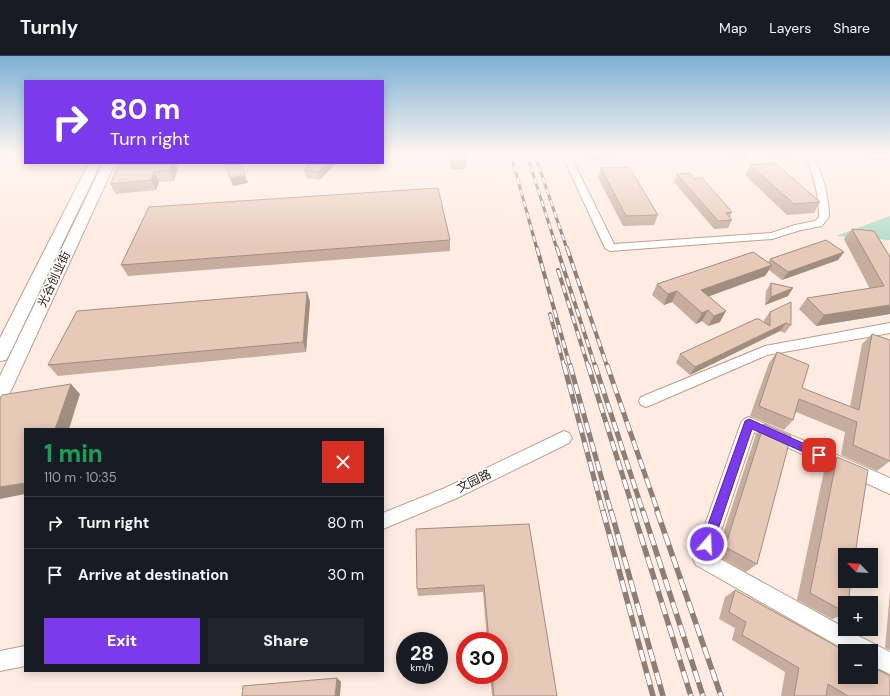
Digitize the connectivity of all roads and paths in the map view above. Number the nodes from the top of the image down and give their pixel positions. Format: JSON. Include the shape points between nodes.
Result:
{"nodes":[{"id":1,"x":84,"y":185,"type":"edge"},
{"id":2,"x":99,"y":185,"type":"edge"},
{"id":3,"x":580,"y":185,"type":"edge"},
{"id":4,"x":820,"y":185,"type":"edge"},
{"id":5,"x":890,"y":328,"type":"edge"},
{"id":6,"x":0,"y":355,"type":"edge"},
{"id":7,"x":0,"y":395,"type":"edge"},
{"id":8,"x":646,"y":401,"type":"dead end"},
{"id":9,"x":564,"y":438,"type":"dead end"},
{"id":10,"x":890,"y":486,"type":"edge"},
{"id":11,"x":384,"y":521,"type":"edge"},
{"id":12,"x":854,"y":644,"type":"edge"},
{"id":13,"x":24,"y":656,"type":"edge"},
{"id":14,"x":878,"y":657,"type":"edge"},
{"id":15,"x":0,"y":661,"type":"edge"},
{"id":16,"x":890,"y":664,"type":"edge"}],
"edges":[{"from":1,"to":6,"type":"main road","name":"光谷创业街"},
{"from":2,"to":7,"type":"main road","name":"光谷创业街"},
{"from":3,"to":4,"type":"street","via":[[610,248],[772,236],[818,224],[824,216]]},
{"from":5,"to":8,"type":"street","via":[[765,351]]},
{"from":9,"to":11,"type":"street","name":"文园路","via":[[451,493]]},
{"from":10,"to":12,"type":"street","via":[[749,424],[702,559]]},
{"from":13,"to":15,"type":"street"},
{"from":14,"to":16,"type":"street"}]}
